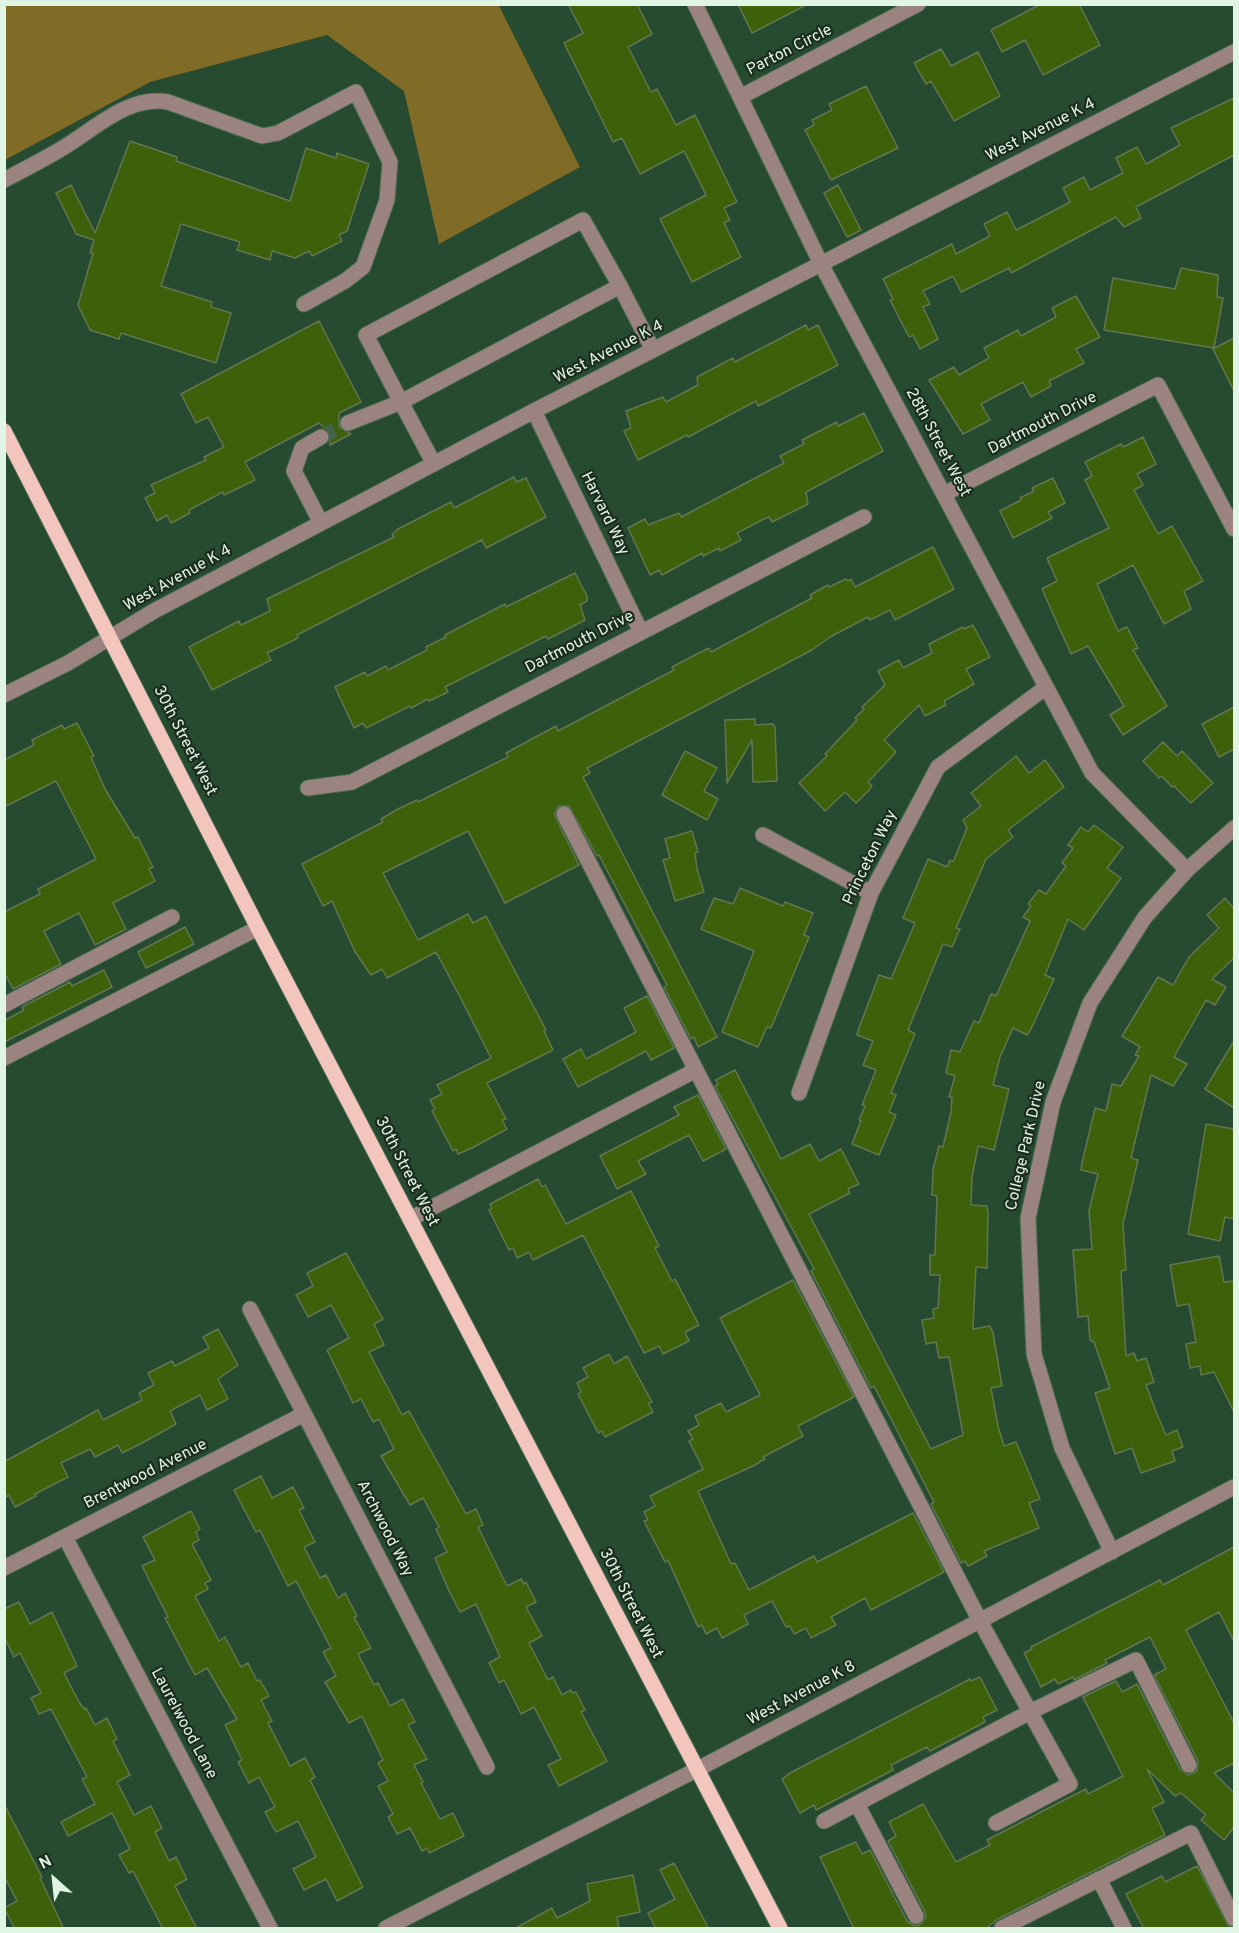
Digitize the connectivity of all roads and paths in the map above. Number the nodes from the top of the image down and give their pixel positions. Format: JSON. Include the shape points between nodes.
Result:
{"nodes":[{"id":1,"x":695,"y":4,"type":"edge"},
{"id":2,"x":918,"y":4,"type":"edge"},
{"id":3,"x":1234,"y":52,"type":"edge"},
{"id":4,"x":742,"y":96,"type":"junction"},
{"id":5,"x":4,"y":180,"type":"edge"},
{"id":6,"x":821,"y":264,"type":"junction"},
{"id":7,"x":620,"y":286,"type":"junction"},
{"id":8,"x":304,"y":304,"type":"dead end"},
{"id":9,"x":653,"y":350,"type":"junction"},
{"id":10,"x":401,"y":402,"type":"junction"},
{"id":11,"x":534,"y":411,"type":"junction"},
{"id":12,"x":348,"y":423,"type":"tunnel mouth"},
{"id":13,"x":4,"y":431,"type":"edge"},
{"id":14,"x":321,"y":437,"type":"tunnel mouth"},
{"id":15,"x":434,"y":464,"type":"junction"},
{"id":16,"x":944,"y":494,"type":"junction"},
{"id":17,"x":864,"y":517,"type":"dead end"},
{"id":18,"x":321,"y":523,"type":"junction"},
{"id":19,"x":1234,"y":529,"type":"edge"},
{"id":20,"x":641,"y":632,"type":"junction"},
{"id":21,"x":111,"y":637,"type":"junction"},
{"id":22,"x":1045,"y":688,"type":"junction"},
{"id":23,"x":4,"y":695,"type":"edge"},
{"id":24,"x":308,"y":788,"type":"dead end"},
{"id":25,"x":564,"y":814,"type":"dead end"},
{"id":26,"x":1234,"y":828,"type":"edge"},
{"id":27,"x":763,"y":835,"type":"dead end"},
{"id":28,"x":1187,"y":870,"type":"junction"},
{"id":29,"x":871,"y":893,"type":"junction"},
{"id":30,"x":172,"y":917,"type":"dead end"},
{"id":31,"x":258,"y":928,"type":"junction"},
{"id":32,"x":4,"y":1005,"type":"edge"},
{"id":33,"x":4,"y":1058,"type":"edge"},
{"id":34,"x":696,"y":1070,"type":"junction"},
{"id":35,"x":799,"y":1093,"type":"dead end"},
{"id":36,"x":410,"y":1219,"type":"junction"},
{"id":37,"x":250,"y":1309,"type":"dead end"},
{"id":38,"x":304,"y":1414,"type":"junction"},
{"id":39,"x":1234,"y":1487,"type":"edge"},
{"id":40,"x":65,"y":1537,"type":"junction"},
{"id":41,"x":1112,"y":1552,"type":"junction"},
{"id":42,"x":4,"y":1568,"type":"edge"},
{"id":43,"x":980,"y":1621,"type":"junction"},
{"id":44,"x":1030,"y":1712,"type":"junction"},
{"id":45,"x":1189,"y":1764,"type":"dead end"},
{"id":46,"x":487,"y":1767,"type":"dead end"},
{"id":47,"x":696,"y":1770,"type":"junction"},
{"id":48,"x":857,"y":1804,"type":"junction"},
{"id":49,"x":824,"y":1821,"type":"dead end"},
{"id":50,"x":996,"y":1823,"type":"dead end"},
{"id":51,"x":1099,"y":1880,"type":"junction"},
{"id":52,"x":916,"y":1916,"type":"dead end"},
{"id":53,"x":1234,"y":1919,"type":"edge"},
{"id":54,"x":270,"y":1929,"type":"edge"},
{"id":55,"x":386,"y":1929,"type":"edge"},
{"id":56,"x":780,"y":1929,"type":"edge"},
{"id":57,"x":1002,"y":1929,"type":"edge"},
{"id":58,"x":1124,"y":1929,"type":"edge"}],
"edges":[{"from":1,"to":4,"type":"street","name":"28th Street West"},
{"from":2,"to":4,"type":"street","name":"Parton Circle"},
{"from":3,"to":6,"type":"street","name":"West Avenue K 4"},
{"from":4,"to":6,"type":"street","name":"28th Street West"},
{"from":5,"to":8,"type":"street","via":[[63,148],[103,119],[151,99],[262,136],[278,133],[356,92],[390,162],[387,200],[363,267]]},
{"from":6,"to":9,"type":"street","name":"West Avenue K 4"},
{"from":6,"to":16,"type":"street","name":"28th Street West"},
{"from":7,"to":9,"type":"street"},
{"from":7,"to":10,"type":"street"},
{"from":7,"to":10,"type":"street","via":[[582,220],[366,335]]},
{"from":9,"to":11,"type":"street","name":"West Avenue K 4"},
{"from":10,"to":12,"type":"street"},
{"from":10,"to":15,"type":"street"},
{"from":11,"to":15,"type":"street","name":"West Avenue K 4"},
{"from":11,"to":20,"type":"street","name":"Harvard Way"},
{"from":13,"to":21,"type":"main road","name":"30th Street West"},
{"from":14,"to":18,"type":"street","via":[[302,448],[294,471]]},
{"from":15,"to":18,"type":"street","name":"West Avenue K 4"},
{"from":16,"to":19,"type":"street","name":"Dartmouth Drive","via":[[1158,385]]},
{"from":16,"to":22,"type":"street","name":"28th Street West"},
{"from":17,"to":20,"type":"street","name":"Dartmouth Drive"},
{"from":18,"to":21,"type":"street","name":"West Avenue K 4"},
{"from":20,"to":24,"type":"street","name":"Dartmouth Drive","via":[[352,782]]},
{"from":21,"to":23,"type":"street","name":"West Avenue K 4"},
{"from":21,"to":31,"type":"main road","name":"30th Street West"},
{"from":22,"to":28,"type":"street","name":"28th Street West","via":[[1092,773]]},
{"from":22,"to":29,"type":"street","name":"Princeton Way","via":[[938,767]]},
{"from":25,"to":34,"type":"street"},
{"from":26,"to":28,"type":"street","name":"College Park Drive"},
{"from":27,"to":29,"type":"street"},
{"from":28,"to":41,"type":"street","name":"College Park Drive","via":[[1145,917],[1089,1003],[1053,1102],[1028,1218],[1034,1354],[1062,1448]]},
{"from":29,"to":35,"type":"street","name":"Princeton Way"},
{"from":30,"to":32,"type":"street"},
{"from":31,"to":33,"type":"street"},
{"from":31,"to":36,"type":"main road","name":"30th Street West"},
{"from":34,"to":36,"type":"street"},
{"from":34,"to":43,"type":"street"},
{"from":36,"to":47,"type":"main road","name":"30th Street West"},
{"from":37,"to":38,"type":"street","name":"Archwood Way"},
{"from":38,"to":40,"type":"street","name":"Brentwood Avenue"},
{"from":38,"to":46,"type":"street","name":"Archwood Way"},
{"from":39,"to":41,"type":"street","name":"West Avenue K 8"},
{"from":40,"to":42,"type":"street","name":"Brentwood Avenue"},
{"from":40,"to":54,"type":"street","name":"Laurelwood Lane"},
{"from":41,"to":43,"type":"street","name":"West Avenue K 8"},
{"from":43,"to":44,"type":"street"},
{"from":43,"to":47,"type":"street","name":"West Avenue K 8"},
{"from":44,"to":45,"type":"street","via":[[1136,1660]]},
{"from":44,"to":48,"type":"street"},
{"from":44,"to":50,"type":"street","via":[[1070,1784]]},
{"from":47,"to":55,"type":"street","name":"West Avenue K 8"},
{"from":47,"to":56,"type":"main road","name":"30th Street West"},
{"from":48,"to":49,"type":"street"},
{"from":48,"to":52,"type":"street"},
{"from":51,"to":53,"type":"street","via":[[1191,1833]]},
{"from":51,"to":57,"type":"street"},
{"from":51,"to":58,"type":"street"}]}
